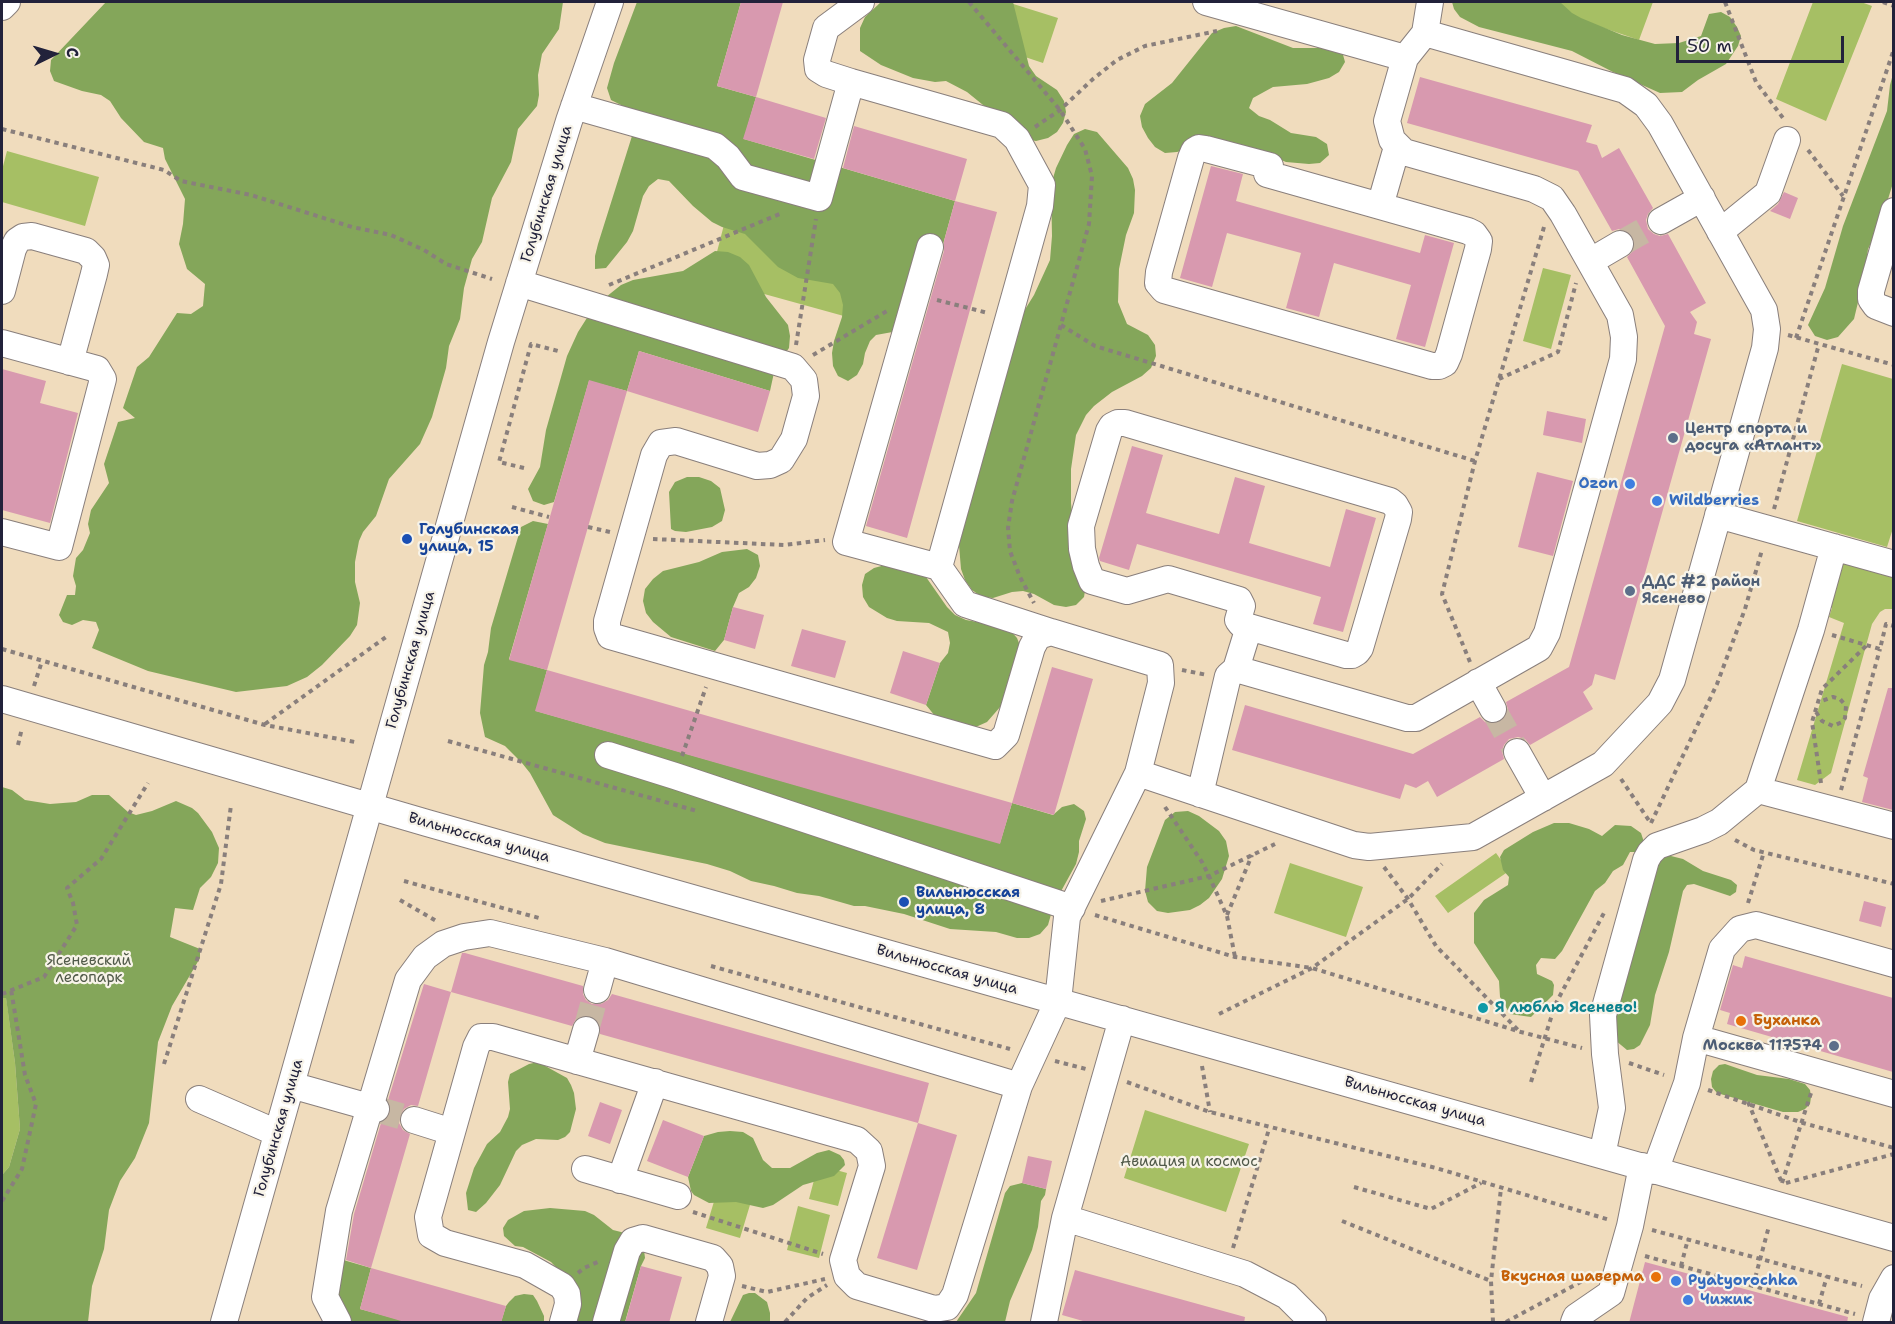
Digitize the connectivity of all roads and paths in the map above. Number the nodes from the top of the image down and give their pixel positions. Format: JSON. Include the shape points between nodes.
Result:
{"nodes":[{"id":1,"x":7,"y":2,"type":"edge"},
{"id":2,"x":610,"y":2,"type":"edge"},
{"id":3,"x":861,"y":2,"type":"edge"},
{"id":4,"x":969,"y":2,"type":"edge"},
{"id":5,"x":1206,"y":2,"type":"edge"},
{"id":6,"x":1430,"y":2,"type":"edge"},
{"id":7,"x":1725,"y":2,"type":"edge"},
{"id":8,"x":1883,"y":2,"type":"edge"},
{"id":9,"x":1893,"y":6,"type":"edge"},
{"id":10,"x":2,"y":7,"type":"edge"},
{"id":11,"x":1223,"y":29,"type":"dead end"},
{"id":12,"x":1425,"y":33,"type":"junction"},
{"id":13,"x":1893,"y":49,"type":"edge"},
{"id":14,"x":1405,"y":58,"type":"junction"},
{"id":15,"x":851,"y":82,"type":"junction"},
{"id":16,"x":574,"y":106,"type":"junction"},
{"id":17,"x":1060,"y":110,"type":"junction"},
{"id":18,"x":2,"y":129,"type":"edge"},
{"id":19,"x":1793,"y":137,"type":"junction"},
{"id":20,"x":1017,"y":139,"type":"junction"},
{"id":21,"x":1397,"y":147,"type":"junction"},
{"id":22,"x":1844,"y":197,"type":"junction"},
{"id":23,"x":819,"y":198,"type":"junction"},
{"id":24,"x":1552,"y":198,"type":"junction"},
{"id":25,"x":1702,"y":198,"type":"junction"},
{"id":26,"x":1380,"y":206,"type":"junction"},
{"id":27,"x":1893,"y":211,"type":"edge"},
{"id":28,"x":1660,"y":221,"type":"tunnel mouth"},
{"id":29,"x":1720,"y":232,"type":"junction"},
{"id":30,"x":1620,"y":244,"type":"tunnel mouth"},
{"id":31,"x":930,"y":247,"type":"dead end"},
{"id":32,"x":1591,"y":261,"type":"junction"},
{"id":33,"x":492,"y":279,"type":"dead end"},
{"id":34,"x":519,"y":283,"type":"junction"},
{"id":35,"x":2,"y":291,"type":"edge"},
{"id":36,"x":574,"y":300,"type":"junction"},
{"id":37,"x":1893,"y":313,"type":"edge"},
{"id":38,"x":1061,"y":325,"type":"junction"},
{"id":39,"x":1767,"y":329,"type":"junction"},
{"id":40,"x":1796,"y":338,"type":"junction"},
{"id":41,"x":2,"y":344,"type":"edge"},
{"id":42,"x":1819,"y":344,"type":"junction"},
{"id":43,"x":558,"y":351,"type":"dead end"},
{"id":44,"x":70,"y":362,"type":"junction"},
{"id":45,"x":1893,"y":365,"type":"edge"},
{"id":46,"x":793,"y":367,"type":"junction"},
{"id":47,"x":1499,"y":379,"type":"junction"},
{"id":48,"x":1475,"y":461,"type":"junction"},
{"id":49,"x":524,"y":468,"type":"dead end"},
{"id":50,"x":512,"y":507,"type":"dead end"},
{"id":51,"x":1718,"y":515,"type":"junction"},
{"id":52,"x":549,"y":517,"type":"dead end"},
{"id":53,"x":1769,"y":528,"type":"junction"},
{"id":54,"x":2,"y":532,"type":"edge"},
{"id":55,"x":630,"y":538,"type":"junction"},
{"id":56,"x":846,"y":542,"type":"junction"},
{"id":57,"x":1834,"y":547,"type":"junction"},
{"id":58,"x":1893,"y":564,"type":"edge"},
{"id":59,"x":939,"y":567,"type":"junction"},
{"id":60,"x":1893,"y":626,"type":"edge"},
{"id":61,"x":1249,"y":627,"type":"junction"},
{"id":62,"x":1811,"y":630,"type":"junction"},
{"id":63,"x":1051,"y":632,"type":"junction"},
{"id":64,"x":386,"y":637,"type":"dead end"},
{"id":65,"x":1867,"y":645,"type":"junction"},
{"id":66,"x":1880,"y":649,"type":"junction"},
{"id":67,"x":2,"y":650,"type":"edge"},
{"id":68,"x":1160,"y":665,"type":"junction"},
{"id":69,"x":713,"y":666,"type":"junction"},
{"id":70,"x":1232,"y":673,"type":"junction"},
{"id":71,"x":1478,"y":682,"type":"junction"},
{"id":72,"x":2,"y":699,"type":"edge"},
{"id":73,"x":1819,"y":702,"type":"junction"},
{"id":74,"x":1493,"y":709,"type":"tunnel mouth"},
{"id":75,"x":1815,"y":712,"type":"junction"},
{"id":76,"x":264,"y":725,"type":"junction"},
{"id":77,"x":355,"y":742,"type":"dead end"},
{"id":78,"x":1517,"y":752,"type":"tunnel mouth"},
{"id":79,"x":608,"y":755,"type":"dead end"},
{"id":80,"x":1608,"y":760,"type":"junction"},
{"id":81,"x":1141,"y":775,"type":"junction"},
{"id":82,"x":675,"y":776,"type":"junction"},
{"id":83,"x":148,"y":783,"type":"dead end"},
{"id":84,"x":1821,"y":784,"type":"dead end"},
{"id":85,"x":1758,"y":790,"type":"junction"},
{"id":86,"x":1200,"y":794,"type":"junction"},
{"id":87,"x":1836,"y":795,"type":"junction"},
{"id":88,"x":1543,"y":798,"type":"junction"},
{"id":89,"x":665,"y":802,"type":"dead end"},
{"id":90,"x":231,"y":805,"type":"dead end"},
{"id":91,"x":370,"y":807,"type":"junction"},
{"id":92,"x":1719,"y":822,"type":"junction"},
{"id":93,"x":1893,"y":826,"type":"edge"},
{"id":94,"x":1305,"y":829,"type":"junction"},
{"id":95,"x":1467,"y":838,"type":"junction"},
{"id":96,"x":1369,"y":847,"type":"junction"},
{"id":97,"x":1764,"y":852,"type":"junction"},
{"id":98,"x":1252,"y":855,"type":"junction"},
{"id":99,"x":1209,"y":876,"type":"junction"},
{"id":100,"x":1893,"y":884,"type":"edge"},
{"id":101,"x":1408,"y":899,"type":"junction"},
{"id":102,"x":400,"y":900,"type":"dead end"},
{"id":103,"x":1072,"y":908,"type":"junction"},
{"id":104,"x":1605,"y":910,"type":"dead end"},
{"id":105,"x":1227,"y":916,"type":"junction"},
{"id":106,"x":1740,"y":929,"type":"junction"},
{"id":107,"x":464,"y":937,"type":"junction"},
{"id":108,"x":1235,"y":957,"type":"junction"},
{"id":109,"x":605,"y":961,"type":"junction"},
{"id":110,"x":1893,"y":964,"type":"edge"},
{"id":111,"x":1312,"y":968,"type":"junction"},
{"id":112,"x":11,"y":989,"type":"junction"},
{"id":113,"x":597,"y":990,"type":"tunnel mouth"},
{"id":114,"x":2,"y":994,"type":"edge"},
{"id":115,"x":1058,"y":1002,"type":"junction"},
{"id":116,"x":1219,"y":1014,"type":"dead end"},
{"id":117,"x":1122,"y":1020,"type":"junction"},
{"id":118,"x":586,"y":1030,"type":"tunnel mouth"},
{"id":119,"x":967,"y":1037,"type":"dead end"},
{"id":120,"x":1696,"y":1038,"type":"junction"},
{"id":121,"x":1033,"y":1056,"type":"junction"},
{"id":122,"x":577,"y":1060,"type":"junction"},
{"id":123,"x":164,"y":1064,"type":"dead end"},
{"id":124,"x":1202,"y":1066,"type":"dead end"},
{"id":125,"x":1817,"y":1072,"type":"junction"},
{"id":126,"x":1105,"y":1074,"type":"junction"},
{"id":127,"x":654,"y":1082,"type":"junction"},
{"id":128,"x":1531,"y":1083,"type":"dead end"},
{"id":129,"x":291,"y":1085,"type":"junction"},
{"id":130,"x":1019,"y":1086,"type":"junction"},
{"id":131,"x":1893,"y":1094,"type":"edge"},
{"id":132,"x":199,"y":1099,"type":"dead end"},
{"id":133,"x":1748,"y":1102,"type":"dead end"},
{"id":134,"x":372,"y":1108,"type":"junction"},
{"id":135,"x":1210,"y":1112,"type":"junction"},
{"id":136,"x":414,"y":1120,"type":"tunnel mouth"},
{"id":137,"x":1269,"y":1128,"type":"junction"},
{"id":138,"x":452,"y":1132,"type":"junction"},
{"id":139,"x":277,"y":1133,"type":"junction"},
{"id":140,"x":1893,"y":1154,"type":"edge"},
{"id":141,"x":1602,"y":1155,"type":"junction"},
{"id":142,"x":1648,"y":1168,"type":"junction"},
{"id":143,"x":585,"y":1169,"type":"dead end"},
{"id":144,"x":620,"y":1180,"type":"junction"},
{"id":145,"x":1482,"y":1182,"type":"junction"},
{"id":146,"x":1782,"y":1184,"type":"junction"},
{"id":147,"x":1354,"y":1187,"type":"dead end"},
{"id":148,"x":1501,"y":1188,"type":"junction"},
{"id":149,"x":678,"y":1196,"type":"joint"},
{"id":150,"x":2,"y":1201,"type":"edge"},
{"id":151,"x":1065,"y":1218,"type":"junction"},
{"id":152,"x":1342,"y":1221,"type":"dead end"},
{"id":153,"x":1770,"y":1223,"type":"dead end"},
{"id":154,"x":1630,"y":1226,"type":"junction"},
{"id":155,"x":1893,"y":1238,"type":"edge"},
{"id":156,"x":1688,"y":1239,"type":"junction"},
{"id":157,"x":627,"y":1251,"type":"junction"},
{"id":158,"x":1622,"y":1255,"type":"junction"},
{"id":159,"x":1761,"y":1258,"type":"junction"},
{"id":160,"x":1681,"y":1266,"type":"junction"},
{"id":161,"x":845,"y":1268,"type":"junction"},
{"id":162,"x":1227,"y":1269,"type":"junction"},
{"id":163,"x":1827,"y":1276,"type":"junction"},
{"id":164,"x":721,"y":1281,"type":"junction"},
{"id":165,"x":1491,"y":1281,"type":"junction"},
{"id":166,"x":562,"y":1286,"type":"junction"},
{"id":167,"x":1753,"y":1286,"type":"junction"},
{"id":168,"x":1819,"y":1304,"type":"junction"},
{"id":169,"x":1885,"y":1306,"type":"edge"},
{"id":170,"x":224,"y":1323,"type":"edge"},
{"id":171,"x":338,"y":1323,"type":"edge"},
{"id":172,"x":563,"y":1323,"type":"edge"},
{"id":173,"x":606,"y":1323,"type":"edge"},
{"id":174,"x":709,"y":1323,"type":"edge"},
{"id":175,"x":785,"y":1323,"type":"edge"},
{"id":176,"x":1044,"y":1323,"type":"edge"},
{"id":177,"x":1313,"y":1323,"type":"edge"},
{"id":178,"x":1493,"y":1323,"type":"edge"},
{"id":179,"x":1506,"y":1323,"type":"edge"},
{"id":180,"x":1574,"y":1323,"type":"edge"},
{"id":181,"x":1853,"y":1323,"type":"edge"}],
"edges":[{"from":1,"to":10,"type":"street"},
{"from":2,"to":16,"type":"street","name":"Голубинская улица"},
{"from":3,"to":15,"type":"street","via":[[826,28],[817,60],[818,69],[825,74]]},
{"from":4,"to":17,"type":"path"},
{"from":5,"to":14,"type":"street"},
{"from":6,"to":12,"type":"street"},
{"from":7,"to":19,"type":"path","via":[[1756,82]]},
{"from":8,"to":9,"type":"path"},
{"from":11,"to":17,"type":"path","via":[[1145,46],[1117,60]]},
{"from":12,"to":14,"type":"street"},
{"from":12,"to":25,"type":"street","via":[[1625,90],[1646,105],[1660,124]]},
{"from":13,"to":22,"type":"path"},
{"from":14,"to":21,"type":"street","via":[[1387,122]]},
{"from":15,"to":20,"type":"street","via":[[1002,125]]},
{"from":15,"to":23,"type":"street"},
{"from":16,"to":23,"type":"street","via":[[715,147],[743,177]]},
{"from":16,"to":34,"type":"street","name":"Голубинская улица"},
{"from":17,"to":20,"type":"path"},
{"from":17,"to":38,"type":"path","via":[[1085,149],[1092,176],[1089,224]]},
{"from":18,"to":33,"type":"path","via":[[164,170],[181,181],[251,195],[352,227],[391,235],[446,264]]},
{"from":19,"to":22,"type":"path"},
{"from":19,"to":29,"type":"street","via":[[1768,193]]},
{"from":20,"to":59,"type":"street","via":[[1042,185],[1040,206]]},
{"from":21,"to":24,"type":"street"},
{"from":21,"to":26,"type":"street"},
{"from":22,"to":40,"type":"path"},
{"from":23,"to":36,"type":"path"},
{"from":23,"to":46,"type":"path"},
{"from":24,"to":32,"type":"street"},
{"from":24,"to":47,"type":"path"},
{"from":25,"to":28,"type":"street"},
{"from":25,"to":29,"type":"street"},
{"from":26,"to":26,"type":"street","via":[[1468,231],[1479,241],[1449,354],[1439,366],[1164,290],[1158,283],[1191,158],[1199,148],[1270,166],[1267,174]]},
{"from":27,"to":37,"type":"street","via":[[1871,299],[1876,306]]},
{"from":29,"to":39,"type":"street","via":[[1764,310]]},
{"from":30,"to":32,"type":"street"},
{"from":31,"to":56,"type":"street"},
{"from":32,"to":47,"type":"path","via":[[1578,275],[1557,352]]},
{"from":32,"to":71,"type":"street","via":[[1620,315],[1623,359],[1547,633],[1539,648]]},
{"from":34,"to":36,"type":"street"},
{"from":34,"to":91,"type":"street","name":"Голубинская улица"},
{"from":35,"to":44,"type":"street","via":[[13,249],[23,237],[86,251],[93,258],[96,265]]},
{"from":36,"to":46,"type":"street"},
{"from":38,"to":48,"type":"path","via":[[1095,346]]},
{"from":38,"to":63,"type":"path","via":[[1008,528],[1010,551],[1020,577]]},
{"from":39,"to":40,"type":"path"},
{"from":39,"to":51,"type":"street","via":[[1766,348]]},
{"from":40,"to":42,"type":"path"},
{"from":41,"to":44,"type":"street"},
{"from":42,"to":45,"type":"path"},
{"from":42,"to":53,"type":"path"},
{"from":43,"to":49,"type":"path","via":[[531,344],[499,462]]},
{"from":44,"to":54,"type":"street","via":[[97,369],[103,379],[59,547]]},
{"from":46,"to":55,"type":"street","via":[[804,380],[806,396],[794,439],[781,460],[758,466],[676,441],[660,443]]},
{"from":47,"to":48,"type":"path"},
{"from":48,"to":71,"type":"path","via":[[1442,594]]},
{"from":50,"to":52,"type":"path"},
{"from":51,"to":53,"type":"street"},
{"from":51,"to":80,"type":"street","via":[[1672,680],[1660,703]]},
{"from":53,"to":57,"type":"street"},
{"from":53,"to":80,"type":"path","via":[[1717,684],[1651,823]]},
{"from":55,"to":56,"type":"path","via":[[784,545],[830,539]]},
{"from":55,"to":69,"type":"street","via":[[607,621],[610,636]]},
{"from":56,"to":59,"type":"street"},
{"from":57,"to":58,"type":"street"},
{"from":57,"to":62,"type":"street"},
{"from":59,"to":63,"type":"street","via":[[965,604]]},
{"from":60,"to":66,"type":"path","via":[[1886,624]]},
{"from":61,"to":61,"type":"street","via":[[1239,622],[1239,600],[1168,579],[1127,591],[1092,581],[1082,549],[1081,526],[1112,426],[1125,423],[1395,505],[1398,519],[1357,652],[1346,655]]},
{"from":61,"to":70,"type":"street"},
{"from":62,"to":65,"type":"path"},
{"from":62,"to":85,"type":"street"},
{"from":63,"to":68,"type":"street"},
{"from":63,"to":69,"type":"street","via":[[1038,636],[1032,647],[1006,735],[995,746]]},
{"from":64,"to":76,"type":"path"},
{"from":65,"to":66,"type":"path"},
{"from":65,"to":73,"type":"path","via":[[1822,689]]},
{"from":66,"to":87,"type":"path"},
{"from":67,"to":76,"type":"path"},
{"from":68,"to":70,"type":"path","via":[[1198,674]]},
{"from":68,"to":81,"type":"street","via":[[1161,683]]},
{"from":69,"to":82,"type":"path"},
{"from":70,"to":71,"type":"street","via":[[1407,718],[1416,718]]},
{"from":70,"to":86,"type":"street"},
{"from":71,"to":74,"type":"street"},
{"from":72,"to":91,"type":"street","name":"Вильнюсская улица"},
{"from":73,"to":75,"type":"path"},
{"from":73,"to":75,"type":"path","via":[[1840,699],[1846,706],[1845,718],[1833,726]]},
{"from":75,"to":84,"type":"path","via":[[1812,722]]},
{"from":76,"to":77,"type":"path"},
{"from":78,"to":88,"type":"street"},
{"from":79,"to":82,"type":"street"},
{"from":80,"to":88,"type":"street"},
{"from":81,"to":86,"type":"street"},
{"from":81,"to":99,"type":"path"},
{"from":81,"to":103,"type":"street"},
{"from":82,"to":89,"type":"path"},
{"from":82,"to":103,"type":"street"},
{"from":83,"to":112,"type":"path","via":[[101,859],[67,888],[77,925],[44,976]]},
{"from":85,"to":87,"type":"street"},
{"from":85,"to":92,"type":"street"},
{"from":86,"to":94,"type":"street"},
{"from":87,"to":93,"type":"street"},
{"from":88,"to":95,"type":"street"},
{"from":90,"to":123,"type":"path","via":[[221,884]]},
{"from":91,"to":115,"type":"street","name":"Вильнюсская улица"},
{"from":91,"to":129,"type":"street","name":"Голубинская улица"},
{"from":92,"to":97,"type":"path","via":[[1730,837]]},
{"from":92,"to":141,"type":"street","via":[[1657,846],[1646,860],[1603,1015],[1612,1108]]},
{"from":94,"to":96,"type":"street"},
{"from":94,"to":98,"type":"path"},
{"from":95,"to":96,"type":"street"},
{"from":95,"to":101,"type":"path"},
{"from":96,"to":101,"type":"path"},
{"from":97,"to":100,"type":"path"},
{"from":97,"to":106,"type":"path"},
{"from":98,"to":99,"type":"path"},
{"from":98,"to":105,"type":"path"},
{"from":99,"to":103,"type":"path"},
{"from":99,"to":105,"type":"path"},
{"from":101,"to":111,"type":"path"},
{"from":101,"to":111,"type":"path","via":[[1436,946],[1521,1032]]},
{"from":102,"to":107,"type":"path"},
{"from":103,"to":108,"type":"path"},
{"from":103,"to":115,"type":"street","via":[[1067,917]]},
{"from":104,"to":128,"type":"path","via":[[1555,1005]]},
{"from":105,"to":108,"type":"path"},
{"from":106,"to":110,"type":"street","via":[[1756,925]]},
{"from":106,"to":120,"type":"street","via":[[1722,949]]},
{"from":107,"to":109,"type":"street","via":[[490,933]]},
{"from":107,"to":134,"type":"street","via":[[443,944],[426,957],[408,980]]},
{"from":108,"to":111,"type":"path"},
{"from":109,"to":113,"type":"street"},
{"from":109,"to":130,"type":"street"},
{"from":111,"to":116,"type":"path"},
{"from":112,"to":114,"type":"path"},
{"from":112,"to":150,"type":"path","via":[[25,1075],[36,1104],[22,1169]]},
{"from":115,"to":117,"type":"street","name":"Вильнюсская улица"},
{"from":115,"to":121,"type":"street"},
{"from":117,"to":126,"type":"street"},
{"from":117,"to":141,"type":"street","name":"Вильнюсская улица"},
{"from":118,"to":122,"type":"street"},
{"from":119,"to":121,"type":"path"},
{"from":120,"to":125,"type":"street"},
{"from":120,"to":142,"type":"street","via":[[1687,1083]]},
{"from":121,"to":126,"type":"path"},
{"from":121,"to":130,"type":"street"},
{"from":122,"to":127,"type":"street"},
{"from":122,"to":138,"type":"street","via":[[481,1037]]},
{"from":124,"to":135,"type":"path"},
{"from":125,"to":131,"type":"street"},
{"from":125,"to":146,"type":"path"},
{"from":126,"to":135,"type":"path"},
{"from":126,"to":151,"type":"street"},
{"from":127,"to":144,"type":"street"},
{"from":127,"to":161,"type":"street","via":[[857,1140],[869,1151],[872,1166]]},
{"from":129,"to":134,"type":"street"},
{"from":129,"to":139,"type":"street","name":"Голубинская улица"},
{"from":130,"to":161,"type":"street","via":[[955,1295],[946,1307],[934,1309],[857,1286]]},
{"from":132,"to":139,"type":"street"},
{"from":133,"to":146,"type":"path"},
{"from":134,"to":171,"type":"street","via":[[339,1210],[325,1297]]},
{"from":135,"to":137,"type":"path"},
{"from":136,"to":138,"type":"street"},
{"from":137,"to":145,"type":"path"},
{"from":137,"to":162,"type":"path"},
{"from":138,"to":166,"type":"street","via":[[428,1217],[431,1234],[445,1243],[525,1265]]},
{"from":139,"to":170,"type":"street","name":"Голубинская улица"},
{"from":140,"to":146,"type":"path"},
{"from":141,"to":142,"type":"street","name":"Вильнюсская улица"},
{"from":142,"to":154,"type":"street"},
{"from":142,"to":155,"type":"street","name":"Вильнюсская улица"},
{"from":143,"to":144,"type":"street"},
{"from":144,"to":149,"type":"street"},
{"from":145,"to":147,"type":"path","via":[[1431,1209]]},
{"from":145,"to":148,"type":"path"},
{"from":148,"to":154,"type":"path"},
{"from":148,"to":165,"type":"path"},
{"from":149,"to":161,"type":"path","via":[[674,1205]]},
{"from":151,"to":162,"type":"street"},
{"from":151,"to":176,"type":"street"},
{"from":152,"to":165,"type":"path"},
{"from":153,"to":159,"type":"path"},
{"from":154,"to":156,"type":"path"},
{"from":154,"to":158,"type":"street"},
{"from":156,"to":159,"type":"path"},
{"from":156,"to":160,"type":"path"},
{"from":157,"to":164,"type":"street","via":[[633,1241],[643,1238],[713,1258],[720,1266]]},
{"from":157,"to":166,"type":"path","via":[[584,1268]]},
{"from":157,"to":173,"type":"street"},
{"from":158,"to":160,"type":"path"},
{"from":158,"to":179,"type":"path"},
{"from":158,"to":180,"type":"street","via":[[1611,1293],[1576,1317]]},
{"from":159,"to":163,"type":"path"},
{"from":159,"to":167,"type":"path"},
{"from":160,"to":167,"type":"path"},
{"from":161,"to":164,"type":"path","via":[[813,1281],[767,1292]]},
{"from":161,"to":175,"type":"path","via":[[807,1298]]},
{"from":162,"to":177,"type":"street","via":[[1287,1296]]},
{"from":163,"to":168,"type":"path"},
{"from":163,"to":169,"type":"path","via":[[1871,1288]]},
{"from":164,"to":174,"type":"street"},
{"from":165,"to":178,"type":"path"},
{"from":166,"to":172,"type":"street","via":[[568,1304]]},
{"from":167,"to":168,"type":"path"},
{"from":168,"to":181,"type":"path","via":[[1856,1314]]}]}
